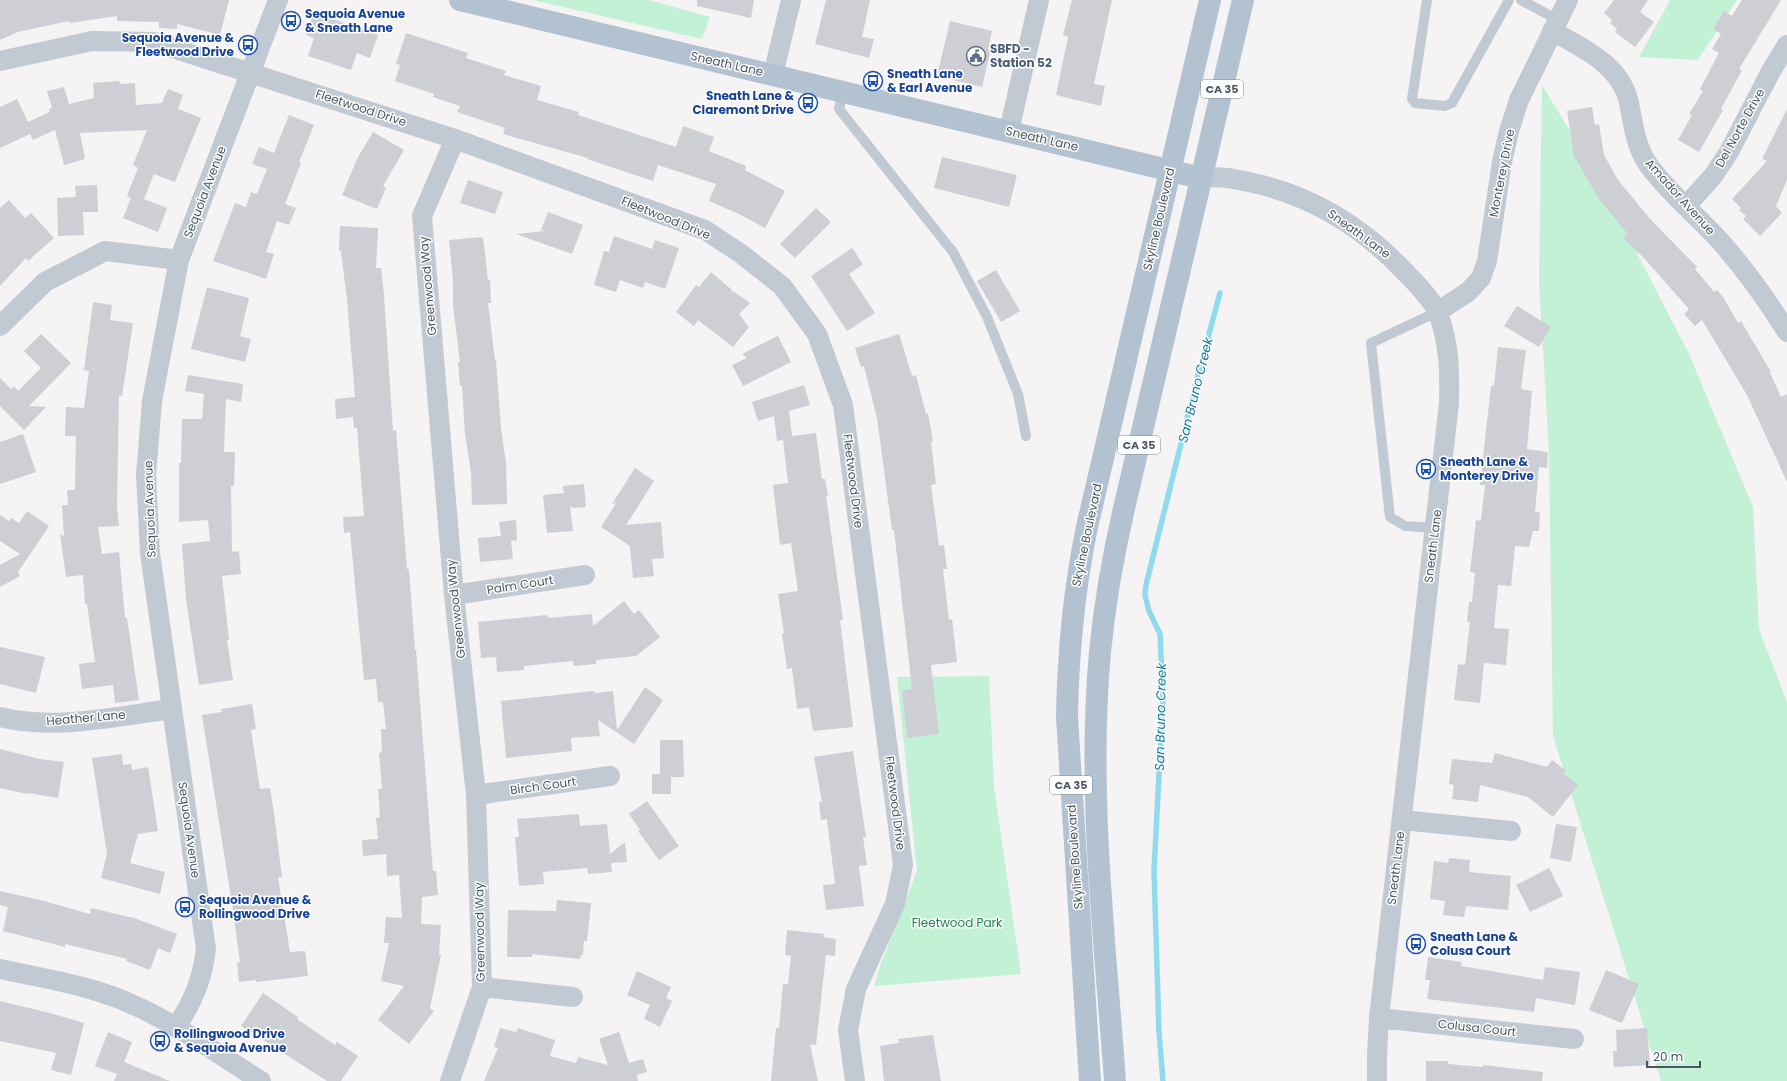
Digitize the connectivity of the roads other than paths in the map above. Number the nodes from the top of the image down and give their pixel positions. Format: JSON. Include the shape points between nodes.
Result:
{"nodes":[{"id":1,"x":278,"y":0,"type":"edge"},
{"id":2,"x":460,"y":0,"type":"edge"},
{"id":3,"x":791,"y":0,"type":"edge"},
{"id":4,"x":1039,"y":0,"type":"edge"},
{"id":5,"x":1210,"y":0,"type":"edge"},
{"id":6,"x":1243,"y":0,"type":"edge"},
{"id":7,"x":1427,"y":0,"type":"edge"},
{"id":8,"x":1509,"y":0,"type":"edge"},
{"id":9,"x":1521,"y":0,"type":"edge"},
{"id":10,"x":1568,"y":0,"type":"edge"},
{"id":11,"x":1555,"y":25,"type":"junction"},
{"id":12,"x":1787,"y":45,"type":"edge"},
{"id":13,"x":0,"y":61,"type":"edge"},
{"id":14,"x":250,"y":72,"type":"junction"},
{"id":15,"x":773,"y":75,"type":"junction"},
{"id":16,"x":843,"y":92,"type":"junction"},
{"id":17,"x":1009,"y":131,"type":"junction"},
{"id":18,"x":454,"y":139,"type":"junction"},
{"id":19,"x":1170,"y":170,"type":"junction"},
{"id":20,"x":1201,"y":178,"type":"junction"},
{"id":21,"x":1686,"y":206,"type":"junction"},
{"id":22,"x":179,"y":260,"type":"junction"},
{"id":23,"x":1437,"y":312,"type":"junction"},
{"id":24,"x":0,"y":326,"type":"edge"},
{"id":25,"x":1787,"y":332,"type":"edge"},
{"id":26,"x":1026,"y":436,"type":"dead end"},
{"id":27,"x":1435,"y":528,"type":"junction"},
{"id":28,"x":585,"y":575,"type":"dead end"},
{"id":29,"x":454,"y":595,"type":"junction"},
{"id":30,"x":172,"y":709,"type":"junction"},
{"id":31,"x":0,"y":717,"type":"edge"},
{"id":32,"x":610,"y":776,"type":"dead end"},
{"id":33,"x":476,"y":795,"type":"junction"},
{"id":34,"x":1402,"y":820,"type":"junction"},
{"id":35,"x":1511,"y":831,"type":"dead end"},
{"id":36,"x":0,"y":969,"type":"edge"},
{"id":37,"x":482,"y":987,"type":"junction"},
{"id":38,"x":573,"y":997,"type":"dead end"},
{"id":39,"x":1379,"y":1018,"type":"junction"},
{"id":40,"x":176,"y":1028,"type":"junction"},
{"id":41,"x":1574,"y":1039,"type":"dead end"},
{"id":42,"x":261,"y":1081,"type":"edge"},
{"id":43,"x":450,"y":1081,"type":"edge"},
{"id":44,"x":855,"y":1081,"type":"edge"},
{"id":45,"x":1090,"y":1081,"type":"edge"},
{"id":46,"x":1114,"y":1081,"type":"edge"},
{"id":47,"x":1377,"y":1081,"type":"edge"}],
"edges":[{"from":1,"to":14,"type":"street","name":"Sequoia Avenue"},
{"from":2,"to":15,"type":"main road","name":"Sneath Lane"},
{"from":3,"to":15,"type":"street"},
{"from":4,"to":17,"type":"street"},
{"from":5,"to":19,"type":"main road","name":"Skyline Boulevard","number":"CA 35"},
{"from":6,"to":20,"type":"main road","name":"Skyline Boulevard","number":"CA 35"},
{"from":7,"to":8,"type":"lane","via":[[1412,99],[1415,103],[1445,106],[1452,103]]},
{"from":9,"to":11,"type":"lane"},
{"from":10,"to":11,"type":"street","name":"Monterey Drive"},
{"from":11,"to":21,"type":"street","name":"Amador Avenue","via":[[1606,64],[1621,81],[1629,101],[1633,129],[1640,151],[1652,170]]},
{"from":11,"to":23,"type":"street","name":"Monterey Drive","via":[[1519,100],[1509,131],[1487,262],[1481,278],[1468,292]]},
{"from":12,"to":21,"type":"street","name":"Del Norte Drive","via":[[1729,152],[1713,176]]},
{"from":13,"to":14,"type":"street","name":"Fleetwood Drive","via":[[92,41],[154,42]]},
{"from":14,"to":18,"type":"street","name":"Fleetwood Drive"},
{"from":14,"to":22,"type":"street","name":"Sequoia Avenue"},
{"from":15,"to":16,"type":"main road","name":"Sneath Lane"},
{"from":16,"to":17,"type":"main road","name":"Sneath Lane"},
{"from":16,"to":26,"type":"lane","via":[[839,109],[953,252],[987,317],[1018,394]]},
{"from":17,"to":19,"type":"main road","name":"Sneath Lane"},
{"from":18,"to":29,"type":"street","name":"Greenwood Way","via":[[422,216]]},
{"from":18,"to":44,"type":"street","name":"Fleetwood Drive","via":[[704,230],[740,252],[782,286],[817,334],[843,405],[903,865],[895,904],[856,989],[848,1030]]},
{"from":19,"to":20,"type":"main road","name":"Sneath Lane"},
{"from":19,"to":45,"type":"main road","name":"Skyline Boulevard","number":"CA 35","via":[[1087,527],[1076,587],[1070,641],[1067,717]]},
{"from":20,"to":23,"type":"street","name":"Sneath Lane","via":[[1219,176],[1267,186],[1302,197],[1336,215],[1395,261],[1416,283]]},
{"from":20,"to":46,"type":"main road","name":"Skyline Boulevard","number":"CA 35","via":[[1117,538],[1100,652],[1097,710],[1098,839]]},
{"from":21,"to":25,"type":"street","name":"Amador Avenue","via":[[1721,242]]},
{"from":22,"to":24,"type":"street","via":[[105,251],[45,282]]},
{"from":22,"to":30,"type":"street","name":"Sequoia Avenue","via":[[152,401],[146,476],[150,553]]},
{"from":23,"to":27,"type":"street","name":"Sneath Lane","via":[[1446,343],[1450,370],[1449,403]]},
{"from":23,"to":27,"type":"lane","via":[[1371,343],[1390,517],[1404,526]]},
{"from":27,"to":34,"type":"street","name":"Sneath Lane"},
{"from":28,"to":29,"type":"street","name":"Palm Court"},
{"from":29,"to":33,"type":"street","name":"Greenwood Way"},
{"from":30,"to":31,"type":"street","name":"Heather Lane","via":[[60,723],[16,721]]},
{"from":30,"to":40,"type":"street","name":"Sequoia Avenue","via":[[206,949],[198,989]]},
{"from":32,"to":33,"type":"street","name":"Birch Court"},
{"from":33,"to":37,"type":"street","name":"Greenwood Way"},
{"from":34,"to":35,"type":"street"},
{"from":34,"to":39,"type":"street","name":"Sneath Lane"},
{"from":36,"to":40,"type":"street","via":[[98,992],[138,1007]]},
{"from":37,"to":38,"type":"street"},
{"from":37,"to":43,"type":"street","name":"Greenwood Way"},
{"from":39,"to":41,"type":"street","name":"Colusa Court"},
{"from":39,"to":47,"type":"street","name":"Sneath Lane"},
{"from":40,"to":42,"type":"street"}]}
